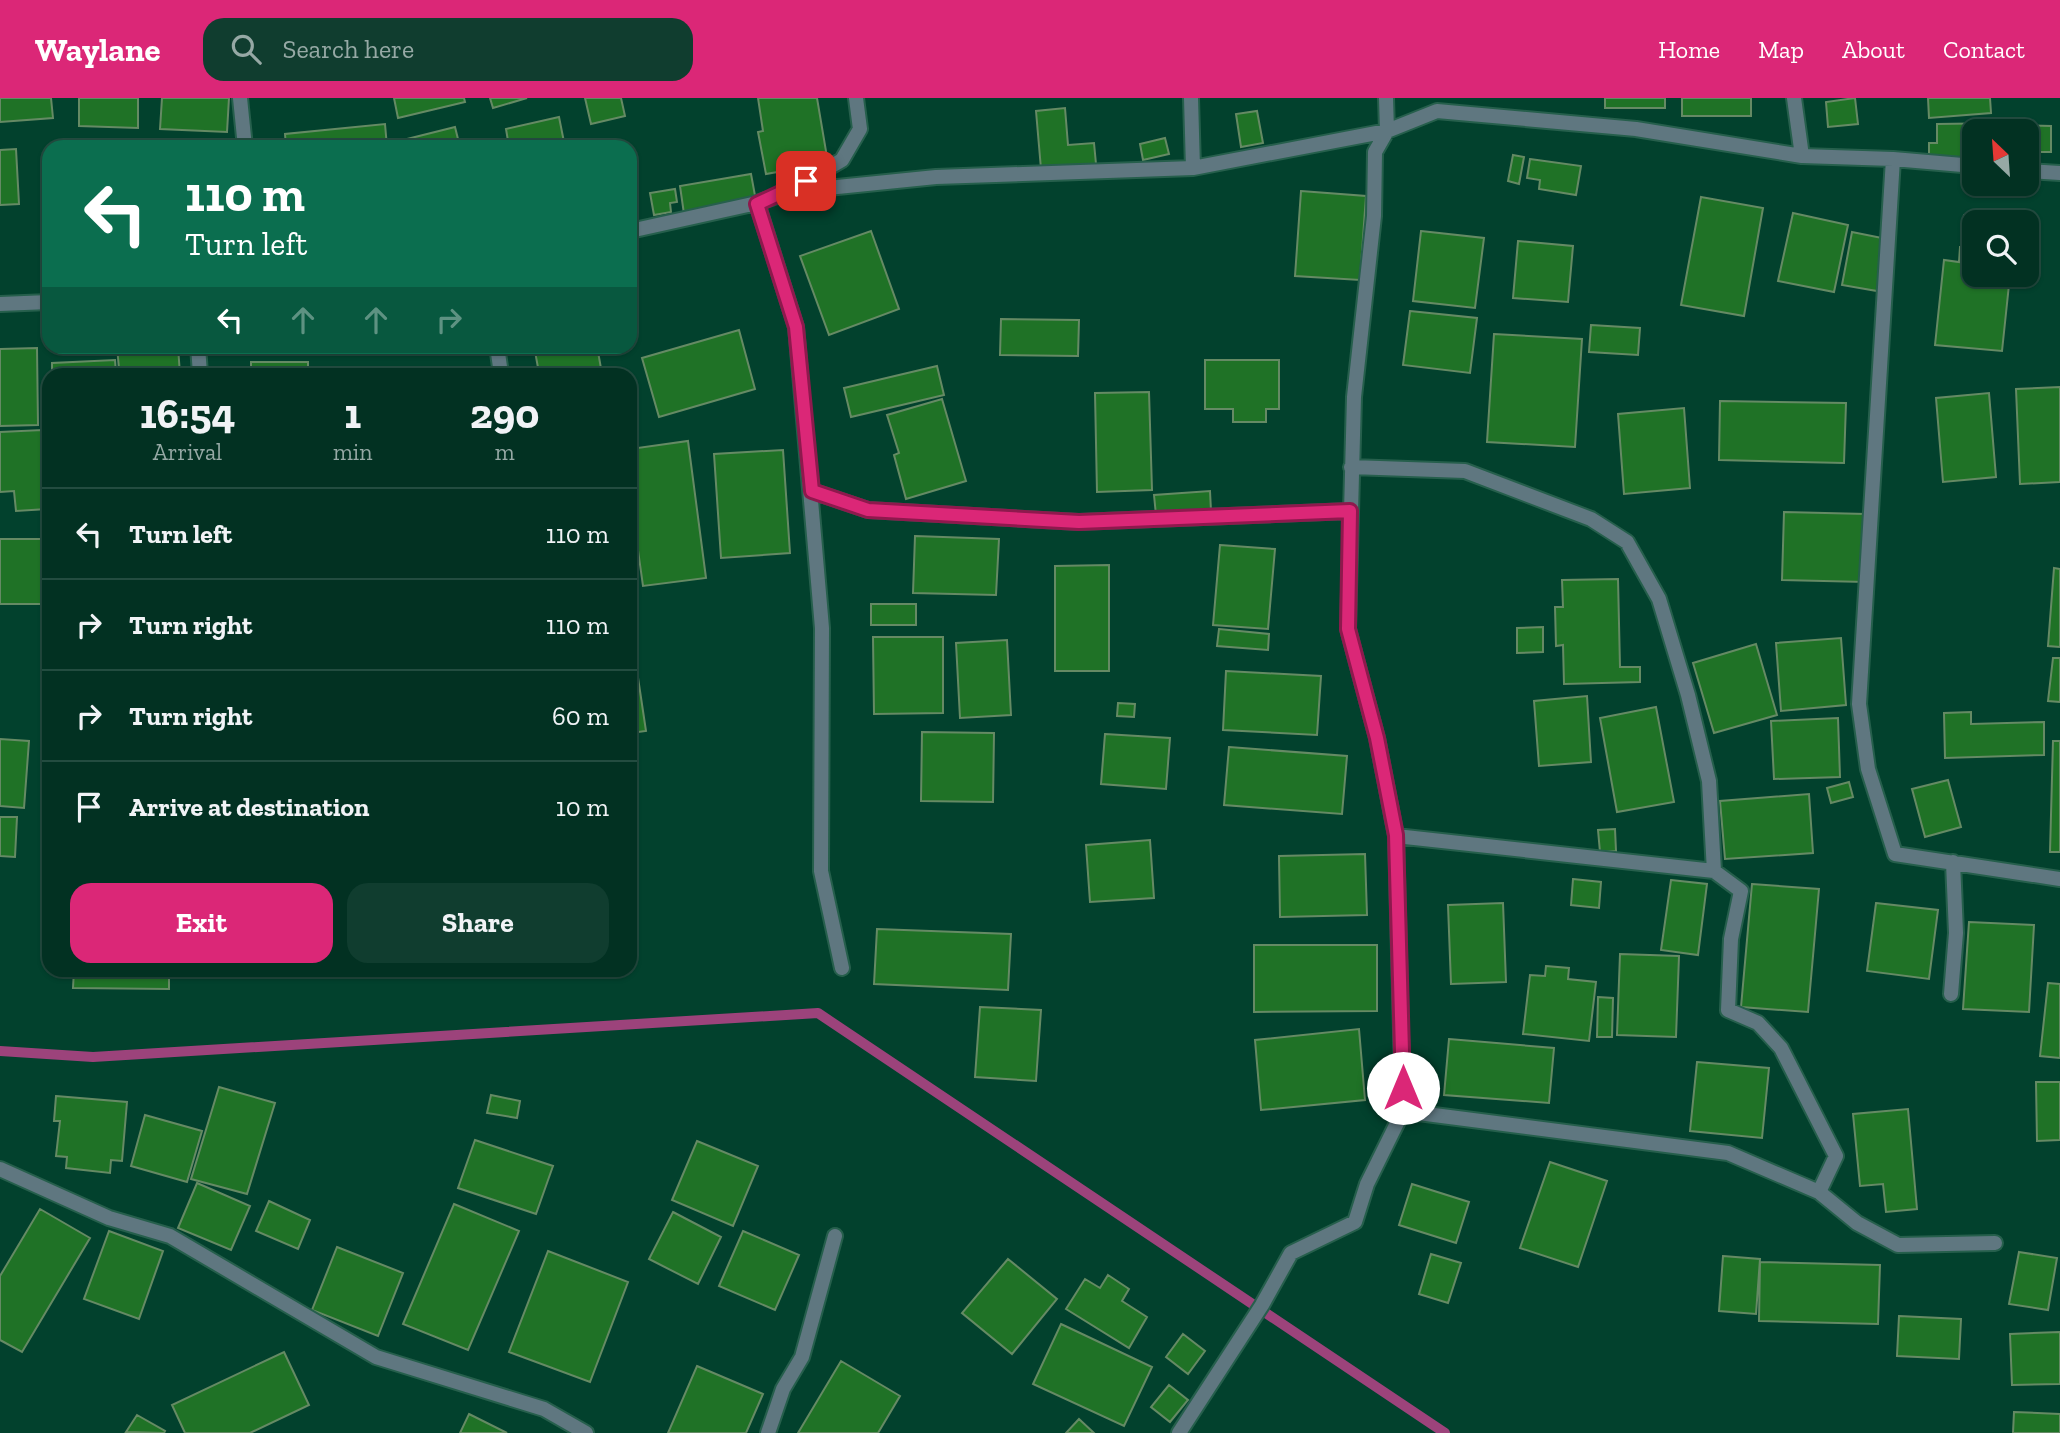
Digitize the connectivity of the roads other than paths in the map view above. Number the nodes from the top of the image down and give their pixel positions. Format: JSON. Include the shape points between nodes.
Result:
{"nodes":[{"id":1,"x":240,"y":98,"type":"edge"},
{"id":2,"x":856,"y":98,"type":"edge"},
{"id":3,"x":1191,"y":98,"type":"edge"},
{"id":4,"x":1386,"y":98,"type":"edge"},
{"id":5,"x":1794,"y":98,"type":"edge"},
{"id":6,"x":1387,"y":131,"type":"junction"},
{"id":7,"x":244,"y":140,"type":"edge"},
{"id":8,"x":1802,"y":156,"type":"junction"},
{"id":9,"x":1893,"y":159,"type":"junction"},
{"id":10,"x":1962,"y":165,"type":"edge"},
{"id":11,"x":1193,"y":168,"type":"junction"},
{"id":12,"x":2039,"y":172,"type":"edge"},
{"id":13,"x":2060,"y":173,"type":"edge"},
{"id":14,"x":788,"y":192,"type":"junction"},
{"id":15,"x":757,"y":204,"type":"junction"},
{"id":16,"x":637,"y":230,"type":"edge"},
{"id":17,"x":42,"y":302,"type":"edge"},
{"id":18,"x":0,"y":304,"type":"edge"},
{"id":19,"x":1351,"y":467,"type":"junction"},
{"id":20,"x":812,"y":491,"type":"junction"},
{"id":21,"x":1350,"y":511,"type":"junction"},
{"id":22,"x":1396,"y":835,"type":"junction"},
{"id":23,"x":1953,"y":862,"type":"junction"},
{"id":24,"x":1714,"y":871,"type":"junction"},
{"id":25,"x":2060,"y":879,"type":"edge"},
{"id":26,"x":842,"y":968,"type":"dead end"},
{"id":27,"x":1951,"y":994,"type":"dead end"},
{"id":28,"x":1403,"y":1111,"type":"junction"},
{"id":29,"x":0,"y":1168,"type":"edge"},
{"id":30,"x":1819,"y":1192,"type":"junction"},
{"id":31,"x":835,"y":1236,"type":"dead end"},
{"id":32,"x":1995,"y":1243,"type":"dead end"},
{"id":33,"x":586,"y":1433,"type":"edge"},
{"id":34,"x":768,"y":1433,"type":"edge"},
{"id":35,"x":1179,"y":1433,"type":"edge"}],
"edges":[{"from":1,"to":7,"type":"street"},
{"from":2,"to":14,"type":"street","via":[[860,129],[842,160]]},
{"from":3,"to":11,"type":"street"},
{"from":4,"to":6,"type":"street"},
{"from":5,"to":8,"type":"street"},
{"from":6,"to":8,"type":"street","via":[[1437,111],[1636,129]]},
{"from":6,"to":11,"type":"street"},
{"from":6,"to":19,"type":"street","via":[[1375,152],[1374,216]]},
{"from":8,"to":9,"type":"street"},
{"from":9,"to":10,"type":"street"},
{"from":9,"to":23,"type":"street","via":[[1859,704],[1868,769],[1895,854]]},
{"from":11,"to":14,"type":"street","via":[[936,177]]},
{"from":12,"to":13,"type":"street"},
{"from":14,"to":15,"type":"street"},
{"from":15,"to":16,"type":"street"},
{"from":15,"to":20,"type":"street","via":[[796,327]]},
{"from":17,"to":18,"type":"street"},
{"from":19,"to":21,"type":"street"},
{"from":19,"to":24,"type":"street","via":[[1465,471],[1591,519],[1627,542],[1659,599],[1688,695],[1709,781]]},
{"from":20,"to":21,"type":"street","via":[[868,510],[1079,522]]},
{"from":20,"to":26,"type":"street","via":[[822,628],[821,871]]},
{"from":21,"to":22,"type":"street","via":[[1348,629],[1377,738]]},
{"from":22,"to":24,"type":"street"},
{"from":22,"to":28,"type":"street"},
{"from":23,"to":25,"type":"street"},
{"from":23,"to":27,"type":"street","via":[[1956,933]]},
{"from":24,"to":30,"type":"street","via":[[1741,891],[1731,939],[1728,1010],[1758,1023],[1781,1048],[1836,1156]]},
{"from":28,"to":30,"type":"street","via":[[1728,1153]]},
{"from":28,"to":35,"type":"street","via":[[1367,1184],[1355,1222],[1291,1253]]},
{"from":29,"to":33,"type":"street","via":[[109,1218],[170,1236],[376,1357],[544,1409]]},
{"from":30,"to":32,"type":"street","via":[[1857,1223],[1898,1245]]},
{"from":31,"to":34,"type":"street","via":[[802,1357],[783,1389]]}]}
